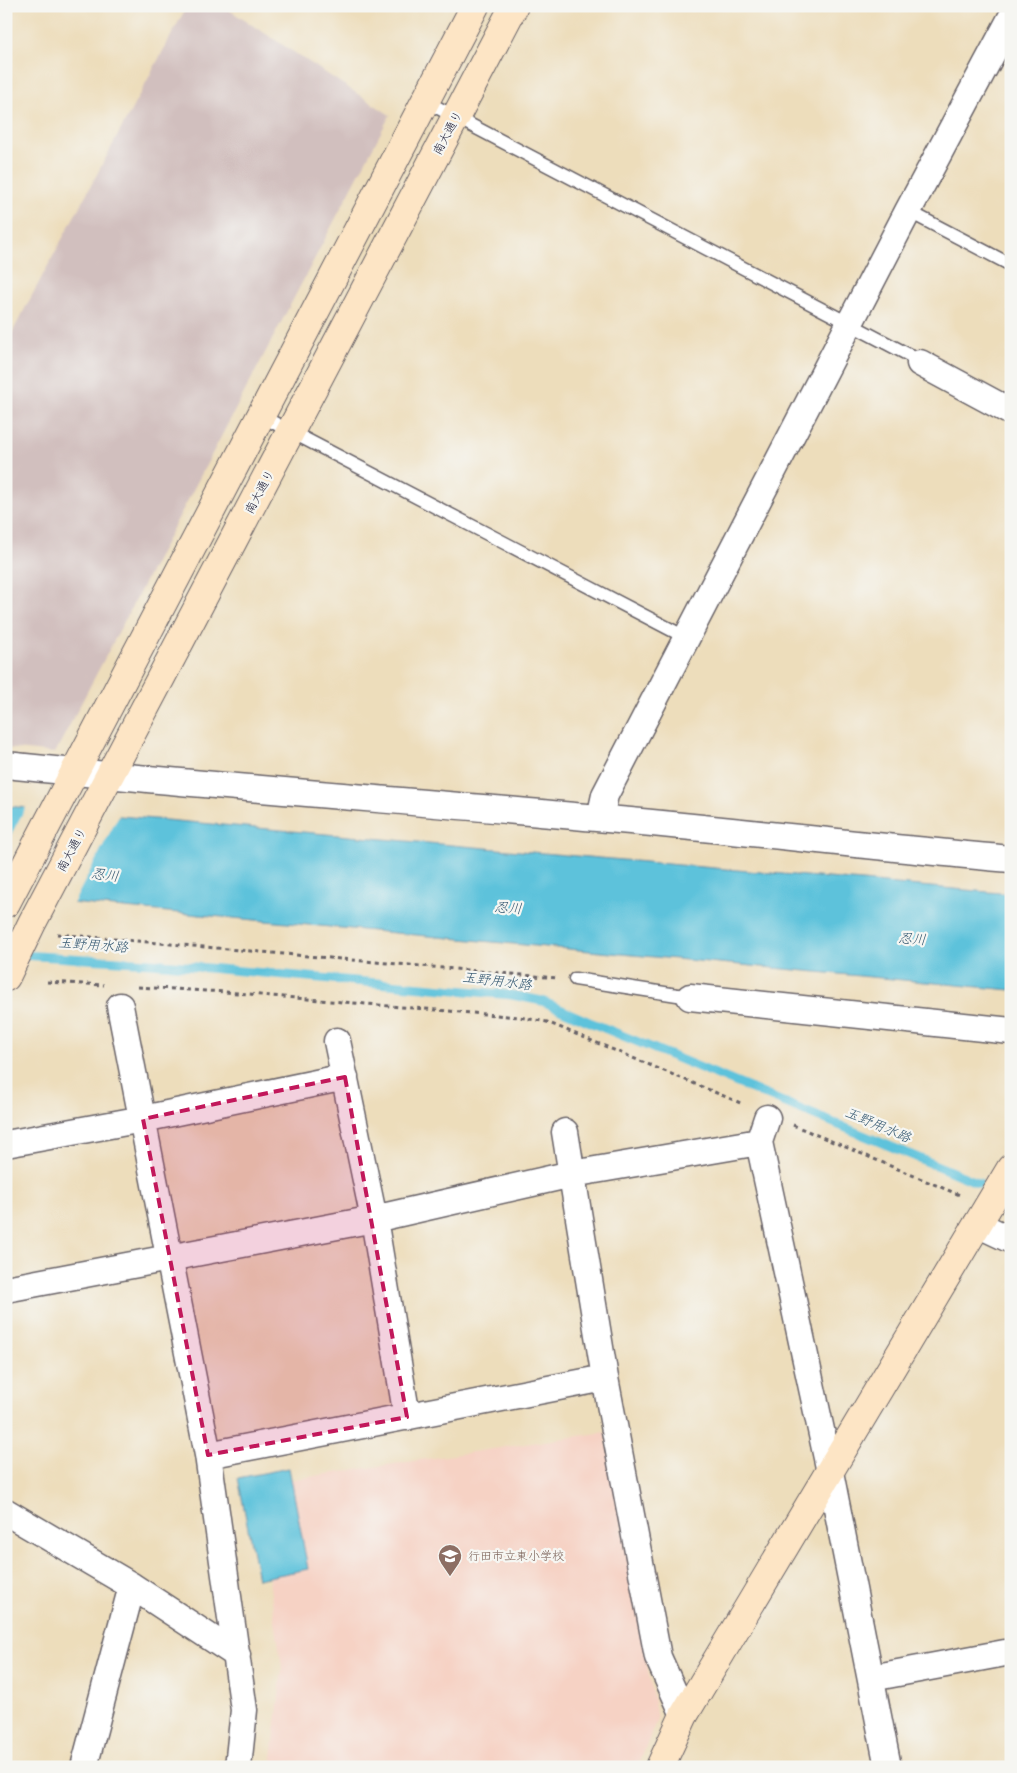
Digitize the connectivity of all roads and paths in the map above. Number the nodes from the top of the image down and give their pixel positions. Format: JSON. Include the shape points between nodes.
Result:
{"nodes":[{"id":1,"x":475,"y":6,"type":"edge"},
{"id":2,"x":514,"y":6,"type":"edge"},
{"id":3,"x":1011,"y":18,"type":"edge"},
{"id":4,"x":425,"y":101,"type":"junction"},
{"id":5,"x":456,"y":117,"type":"junction"},
{"id":6,"x":908,"y":211,"type":"junction"},
{"id":7,"x":1011,"y":265,"type":"edge"},
{"id":8,"x":850,"y":323,"type":"junction"},
{"id":9,"x":920,"y":363,"type":"joint"},
{"id":10,"x":1011,"y":412,"type":"edge"},
{"id":11,"x":261,"y":416,"type":"junction"},
{"id":12,"x":291,"y":432,"type":"junction"},
{"id":13,"x":687,"y":638,"type":"junction"},
{"id":14,"x":6,"y":764,"type":"edge"},
{"id":15,"x":70,"y":780,"type":"junction"},
{"id":16,"x":107,"y":784,"type":"junction"},
{"id":17,"x":600,"y":818,"type":"junction"},
{"id":18,"x":1011,"y":858,"type":"edge"},
{"id":19,"x":6,"y":903,"type":"edge"},
{"id":20,"x":36,"y":931,"type":"junction"},
{"id":21,"x":9,"y":972,"type":"edge"},
{"id":22,"x":575,"y":979,"type":"joint"},
{"id":23,"x":47,"y":982,"type":"dead end"},
{"id":24,"x":120,"y":992,"type":"junction"},
{"id":25,"x":690,"y":997,"type":"joint"},
{"id":26,"x":1011,"y":1031,"type":"edge"},
{"id":27,"x":336,"y":1041,"type":"dead end"},
{"id":28,"x":345,"y":1077,"type":"junction"},
{"id":29,"x":143,"y":1119,"type":"junction"},
{"id":30,"x":763,"y":1130,"type":"junction"},
{"id":31,"x":565,"y":1132,"type":"dead end"},
{"id":32,"x":6,"y":1144,"type":"edge"},
{"id":33,"x":1011,"y":1168,"type":"edge"},
{"id":34,"x":572,"y":1174,"type":"junction"},
{"id":35,"x":968,"y":1198,"type":"dead end"},
{"id":36,"x":374,"y":1219,"type":"junction"},
{"id":37,"x":977,"y":1224,"type":"junction"},
{"id":38,"x":1011,"y":1240,"type":"edge"},
{"id":39,"x":169,"y":1257,"type":"junction"},
{"id":40,"x":6,"y":1289,"type":"edge"},
{"id":41,"x":604,"y":1378,"type":"junction"},
{"id":42,"x":407,"y":1417,"type":"junction"},
{"id":43,"x":208,"y":1454,"type":"junction"},
{"id":44,"x":830,"y":1472,"type":"junction"},
{"id":45,"x":6,"y":1512,"type":"edge"},
{"id":46,"x":132,"y":1586,"type":"junction"},
{"id":47,"x":1005,"y":1653,"type":"dead end"},
{"id":48,"x":238,"y":1654,"type":"junction"},
{"id":49,"x":871,"y":1678,"type":"junction"},
{"id":50,"x":684,"y":1715,"type":"junction"},
{"id":51,"x":84,"y":1767,"type":"edge"},
{"id":52,"x":238,"y":1767,"type":"edge"},
{"id":53,"x":660,"y":1767,"type":"edge"},
{"id":54,"x":888,"y":1767,"type":"edge"}],
"edges":[{"from":1,"to":4,"type":"street"},
{"from":2,"to":5,"type":"street","name":"南大通り"},
{"from":3,"to":6,"type":"street"},
{"from":4,"to":5,"type":"lane"},
{"from":4,"to":11,"type":"street"},
{"from":5,"to":8,"type":"lane"},
{"from":5,"to":12,"type":"street","name":"南大通り"},
{"from":6,"to":7,"type":"lane"},
{"from":6,"to":8,"type":"street"},
{"from":8,"to":9,"type":"lane"},
{"from":8,"to":13,"type":"street"},
{"from":9,"to":10,"type":"street"},
{"from":11,"to":12,"type":"lane"},
{"from":11,"to":15,"type":"street"},
{"from":12,"to":13,"type":"lane"},
{"from":12,"to":16,"type":"street","name":"南大通り"},
{"from":13,"to":17,"type":"street","via":[[605,795]]},
{"from":14,"to":15,"type":"street"},
{"from":15,"to":16,"type":"street"},
{"from":15,"to":19,"type":"street"},
{"from":16,"to":17,"type":"street"},
{"from":16,"to":20,"type":"street","name":"南大通り"},
{"from":17,"to":18,"type":"street"},
{"from":20,"to":21,"type":"street","name":"南大通り"},
{"from":20,"to":22,"type":"path"},
{"from":22,"to":25,"type":"lane"},
{"from":23,"to":24,"type":"path"},
{"from":24,"to":29,"type":"street"},
{"from":24,"to":30,"type":"path","via":[[225,992],[547,1022],[736,1100]]},
{"from":25,"to":26,"type":"street"},
{"from":27,"to":28,"type":"street"},
{"from":28,"to":29,"type":"street"},
{"from":28,"to":36,"type":"street"},
{"from":29,"to":32,"type":"street"},
{"from":29,"to":39,"type":"street"},
{"from":30,"to":34,"type":"street"},
{"from":30,"to":35,"type":"path","via":[[780,1120]]},
{"from":30,"to":44,"type":"street"},
{"from":31,"to":34,"type":"street"},
{"from":33,"to":37,"type":"street"},
{"from":34,"to":36,"type":"street"},
{"from":34,"to":41,"type":"street"},
{"from":36,"to":39,"type":"street"},
{"from":36,"to":42,"type":"street"},
{"from":37,"to":38,"type":"street"},
{"from":37,"to":44,"type":"street"},
{"from":39,"to":40,"type":"street"},
{"from":39,"to":43,"type":"street"},
{"from":41,"to":42,"type":"street"},
{"from":41,"to":50,"type":"street","via":[[658,1657]]},
{"from":42,"to":43,"type":"street"},
{"from":43,"to":48,"type":"street"},
{"from":44,"to":49,"type":"street"},
{"from":44,"to":50,"type":"street"},
{"from":45,"to":46,"type":"street"},
{"from":46,"to":48,"type":"street"},
{"from":46,"to":51,"type":"street"},
{"from":47,"to":49,"type":"street"},
{"from":48,"to":52,"type":"street","via":[[244,1710]]},
{"from":49,"to":54,"type":"street"},
{"from":50,"to":53,"type":"street"}]}
